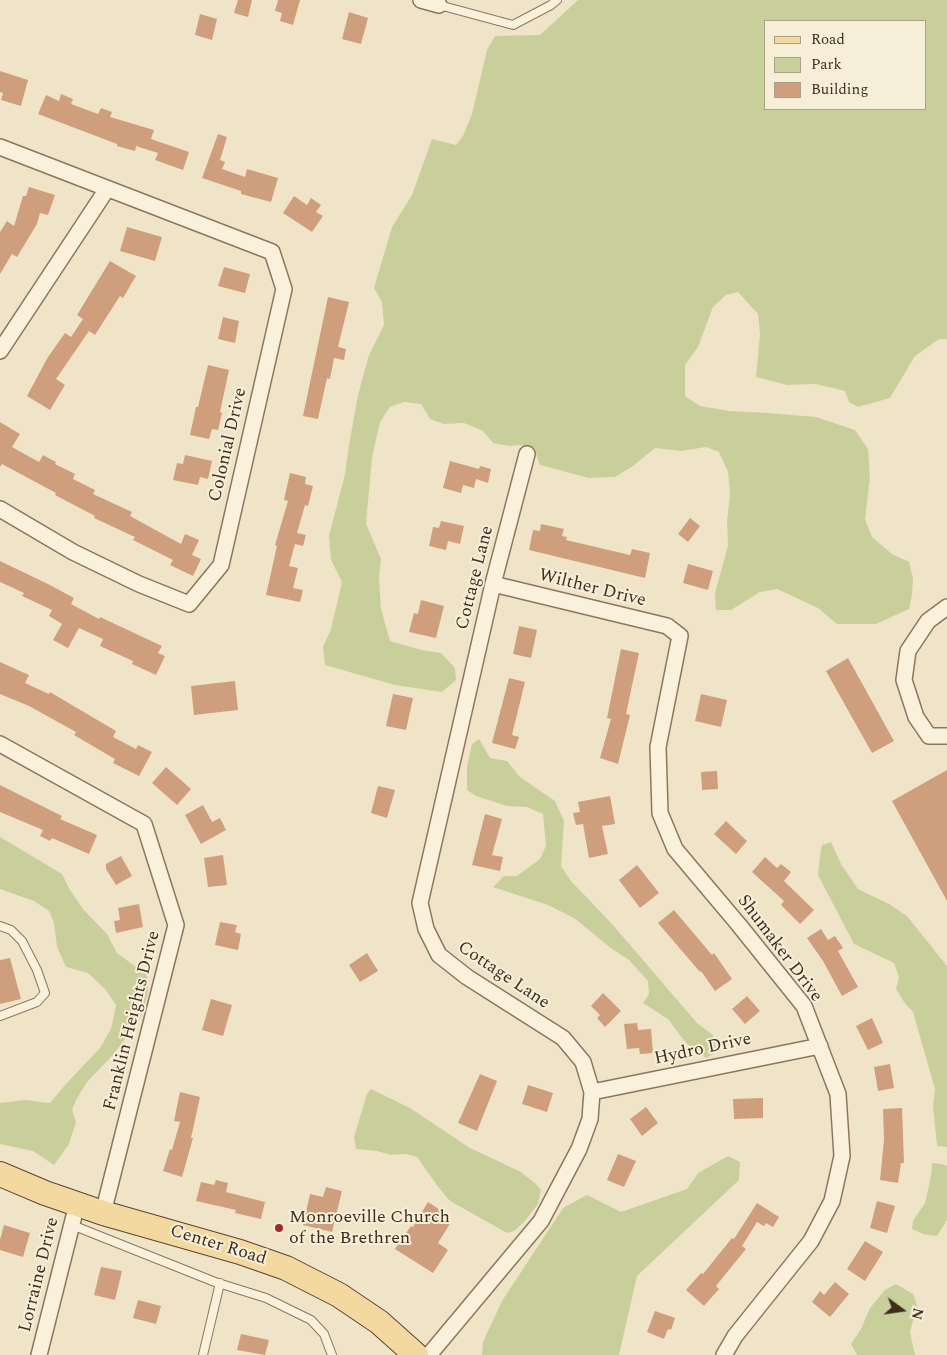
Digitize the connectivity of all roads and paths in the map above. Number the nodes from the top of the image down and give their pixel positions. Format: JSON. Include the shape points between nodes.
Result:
{"nodes":[{"id":1,"x":420,"y":0,"type":"edge"},
{"id":2,"x":557,"y":0,"type":"edge"},
{"id":3,"x":439,"y":5,"type":"joint"},
{"id":4,"x":0,"y":147,"type":"edge"},
{"id":5,"x":107,"y":189,"type":"junction"},
{"id":6,"x":0,"y":351,"type":"edge"},
{"id":7,"x":527,"y":454,"type":"dead end"},
{"id":8,"x":0,"y":509,"type":"edge"},
{"id":9,"x":493,"y":584,"type":"junction"},
{"id":10,"x":947,"y":607,"type":"edge"},
{"id":11,"x":680,"y":636,"type":"joint"},
{"id":12,"x":947,"y":736,"type":"edge"},
{"id":13,"x":0,"y":744,"type":"edge"},
{"id":14,"x":0,"y":926,"type":"edge"},
{"id":15,"x":0,"y":1016,"type":"edge"},
{"id":16,"x":820,"y":1046,"type":"junction"},
{"id":17,"x":592,"y":1092,"type":"junction"},
{"id":18,"x":0,"y":1174,"type":"edge"},
{"id":19,"x":103,"y":1213,"type":"junction"},
{"id":20,"x":75,"y":1214,"type":"junction"},
{"id":21,"x":220,"y":1283,"type":"junction"},
{"id":22,"x":38,"y":1355,"type":"edge"},
{"id":23,"x":202,"y":1355,"type":"edge"},
{"id":24,"x":332,"y":1355,"type":"edge"},
{"id":25,"x":416,"y":1355,"type":"edge"},
{"id":26,"x":429,"y":1355,"type":"edge"},
{"id":27,"x":724,"y":1355,"type":"edge"}],
"edges":[{"from":1,"to":3,"type":"street"},
{"from":2,"to":3,"type":"lane","via":[[513,25]]},
{"from":4,"to":5,"type":"street","name":"Colonial Drive"},
{"from":5,"to":6,"type":"street"},
{"from":5,"to":8,"type":"street","name":"Colonial Drive","via":[[272,252],[284,289],[221,564],[190,604],[73,552]]},
{"from":7,"to":9,"type":"street","name":"Cottage Lane"},
{"from":9,"to":11,"type":"street","name":"Wilther Drive","via":[[667,626]]},
{"from":9,"to":17,"type":"street","name":"Cottage Lane","via":[[420,903],[426,930],[439,955],[467,977],[563,1038],[582,1062]]},
{"from":10,"to":12,"type":"street","via":[[928,621],[908,651],[904,680],[916,717],[929,736]]},
{"from":11,"to":16,"type":"street","name":"Shumaker Drive","via":[[658,747],[660,813],[675,849],[804,1006]]},
{"from":13,"to":19,"type":"street","name":"Franklin Heights Drive","via":[[144,824],[176,925]]},
{"from":14,"to":15,"type":"lane","via":[[11,930],[22,941],[45,993],[37,1002]]},
{"from":16,"to":17,"type":"street","name":"Hydro Drive"},
{"from":16,"to":27,"type":"street","name":"Shumaker Drive","via":[[838,1094],[842,1156],[832,1201],[811,1241],[735,1336]]},
{"from":17,"to":26,"type":"street","name":"Cottage Lane","via":[[590,1119],[579,1149],[542,1221]]},
{"from":18,"to":20,"type":"main road","name":"Center Road","via":[[45,1193]]},
{"from":19,"to":20,"type":"main road","name":"Center Road"},
{"from":19,"to":25,"type":"main road","name":"Center Road","via":[[286,1268],[339,1295],[379,1322]]},
{"from":20,"to":21,"type":"lane"},
{"from":20,"to":22,"type":"street","name":"Lorraine Drive"},
{"from":21,"to":23,"type":"lane"},
{"from":21,"to":24,"type":"lane","via":[[266,1298],[311,1320],[324,1334]]}]}
